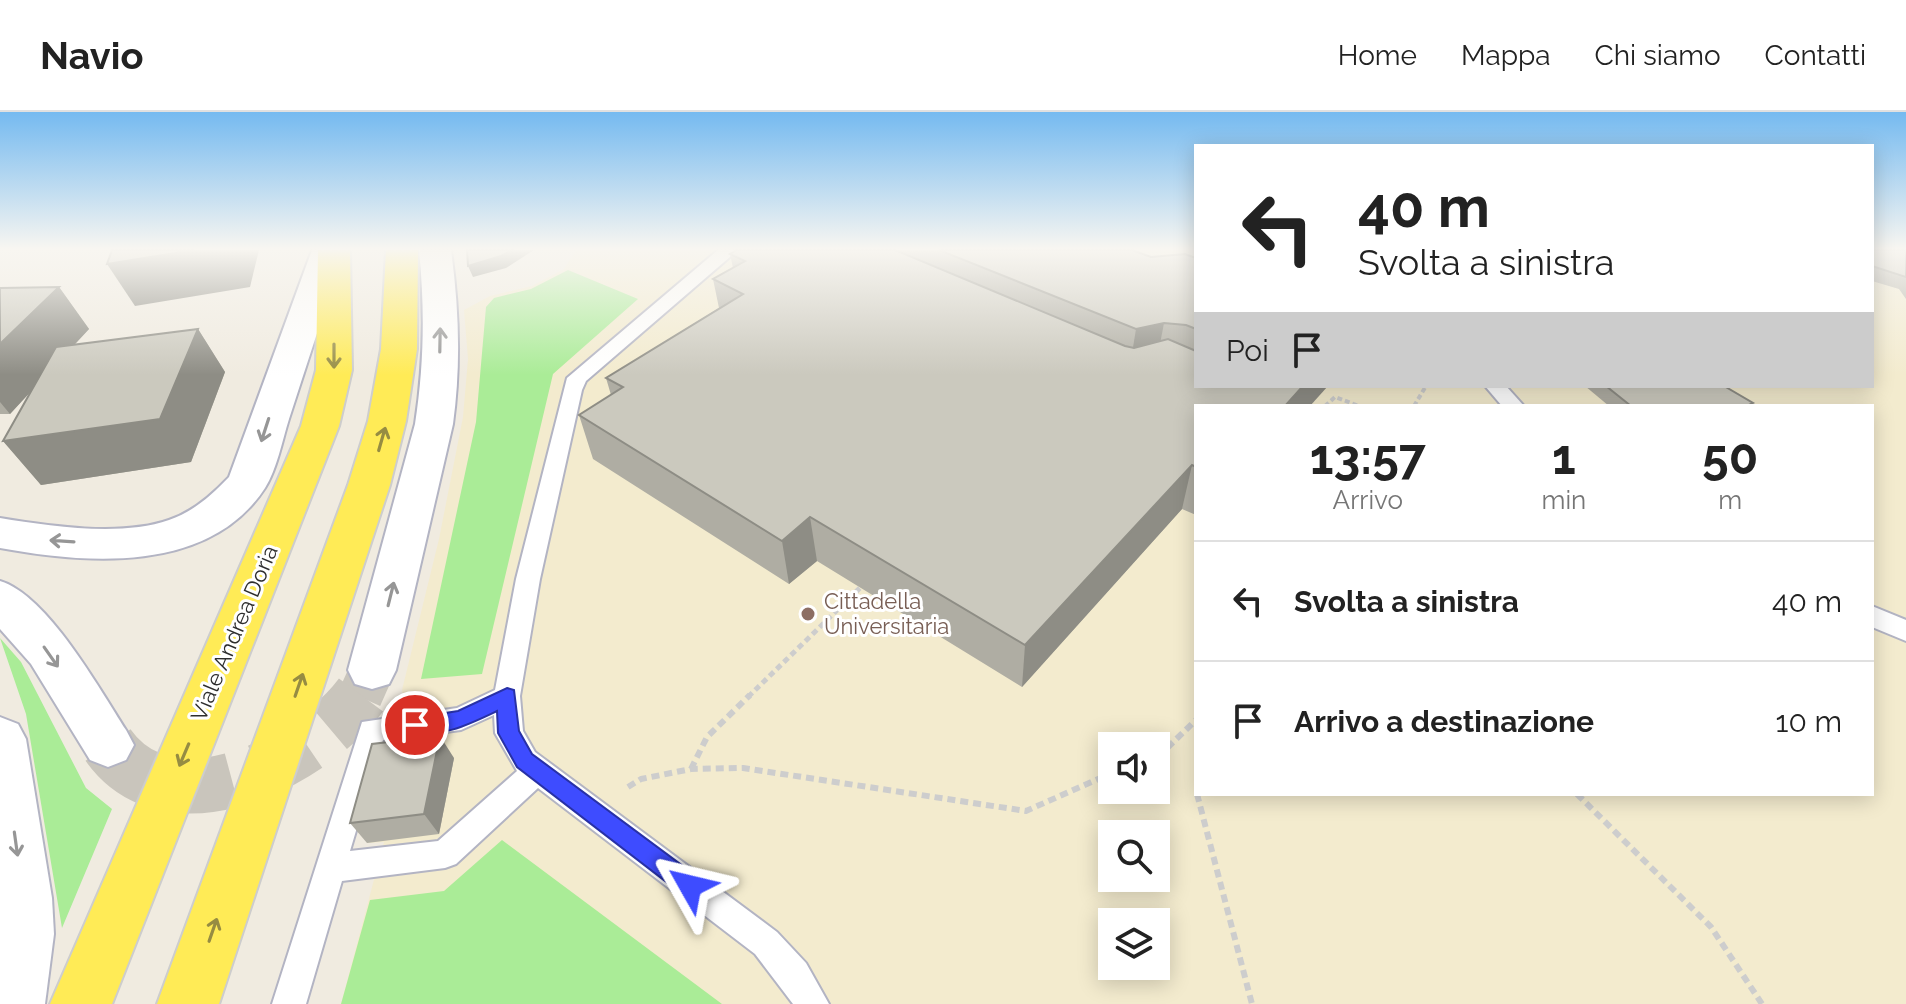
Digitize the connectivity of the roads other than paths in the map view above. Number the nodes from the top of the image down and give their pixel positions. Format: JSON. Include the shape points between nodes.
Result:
{"nodes":[{"id":1,"x":314,"y":292,"type":"edge"},
{"id":2,"x":334,"y":292,"type":"edge"},
{"id":3,"x":401,"y":292,"type":"edge"},
{"id":4,"x":439,"y":292,"type":"edge"},
{"id":5,"x":680,"y":292,"type":"edge"},
{"id":6,"x":1497,"y":388,"type":"edge"},
{"id":7,"x":1512,"y":404,"type":"edge"},
{"id":8,"x":0,"y":533,"type":"edge"},
{"id":9,"x":0,"y":598,"type":"edge"},
{"id":10,"x":1874,"y":617,"type":"edge"},
{"id":11,"x":1906,"y":631,"type":"edge"},
{"id":12,"x":372,"y":670,"type":"tunnel mouth"},
{"id":13,"x":507,"y":696,"type":"junction"},
{"id":14,"x":0,"y":739,"type":"edge"},
{"id":15,"x":108,"y":745,"type":"tunnel mouth"},
{"id":16,"x":538,"y":770,"type":"junction"},
{"id":17,"x":330,"y":868,"type":"junction"},
{"id":18,"x":14,"y":1004,"type":"edge"},
{"id":19,"x":81,"y":1004,"type":"edge"},
{"id":20,"x":188,"y":1004,"type":"edge"},
{"id":21,"x":289,"y":1004,"type":"edge"},
{"id":22,"x":812,"y":1004,"type":"edge"}],
"edges":[{"from":1,"to":8,"type":"main road","one_way":true,"via":[[248,482],[212,516],[184,532],[149,540],[95,543]]},
{"from":2,"to":19,"type":"main road","name":"Viale Andrea Doria","one_way":true,"via":[[334,370],[320,426]]},
{"from":20,"to":3,"type":"main road","one_way":true,"via":[[369,485],[399,349]]},
{"from":12,"to":4,"type":"main road","one_way":true,"via":[[434,424],[440,383]]},
{"from":5,"to":13,"type":"lane","via":[[577,378],[528,579]]},
{"from":6,"to":7,"type":"lane"},
{"from":9,"to":15,"type":"main road","one_way":true,"via":[[48,651]]},
{"from":10,"to":11,"type":"lane"},
{"from":13,"to":16,"type":"lane","via":[[509,733],[525,761]]},
{"from":13,"to":17,"type":"lane","via":[[461,719],[372,730]]},
{"from":14,"to":18,"type":"main road","one_way":true,"via":[[24,922]]},
{"from":16,"to":17,"type":"lane","via":[[445,854]]},
{"from":16,"to":22,"type":"lane","via":[[766,943]]},
{"from":17,"to":21,"type":"lane"}]}
